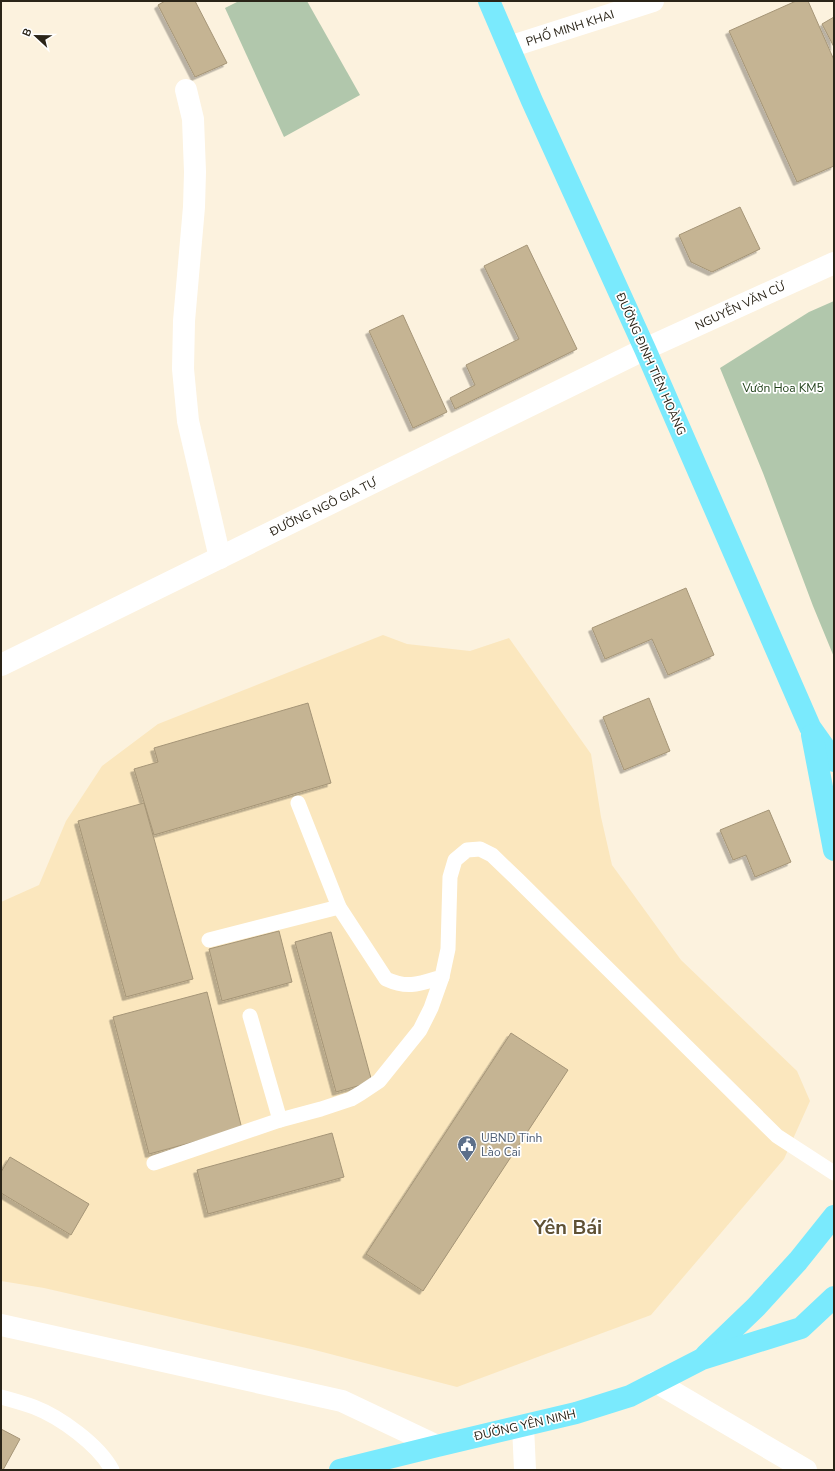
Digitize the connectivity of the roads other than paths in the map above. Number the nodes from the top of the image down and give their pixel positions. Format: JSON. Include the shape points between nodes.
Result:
{"nodes":[{"id":1,"x":488,"y":1,"type":"edge"},
{"id":2,"x":653,"y":1,"type":"edge"},
{"id":3,"x":509,"y":47,"type":"junction"},
{"id":4,"x":186,"y":90,"type":"dead end"},
{"id":5,"x":834,"y":263,"type":"edge"},
{"id":6,"x":645,"y":349,"type":"junction"},
{"id":7,"x":220,"y":558,"type":"junction"},
{"id":8,"x":1,"y":665,"type":"edge"},
{"id":9,"x":810,"y":728,"type":"junction"},
{"id":10,"x":834,"y":761,"type":"edge"},
{"id":11,"x":298,"y":803,"type":"dead end"},
{"id":12,"x":834,"y":850,"type":"edge"},
{"id":13,"x":339,"y":907,"type":"junction"},
{"id":14,"x":209,"y":940,"type":"dead end"},
{"id":15,"x":442,"y":977,"type":"junction"},
{"id":16,"x":250,"y":1016,"type":"dead end"},
{"id":17,"x":280,"y":1120,"type":"junction"},
{"id":18,"x":154,"y":1162,"type":"dead end"},
{"id":19,"x":834,"y":1174,"type":"edge"},
{"id":20,"x":834,"y":1216,"type":"edge"},
{"id":21,"x":834,"y":1297,"type":"edge"},
{"id":22,"x":1,"y":1325,"type":"edge"},
{"id":23,"x":702,"y":1359,"type":"junction"},
{"id":24,"x":656,"y":1382,"type":"junction"},
{"id":25,"x":1,"y":1397,"type":"edge"},
{"id":26,"x":523,"y":1426,"type":"junction"},
{"id":27,"x":437,"y":1446,"type":"junction"},
{"id":28,"x":112,"y":1470,"type":"edge"},
{"id":29,"x":340,"y":1470,"type":"edge"},
{"id":30,"x":525,"y":1470,"type":"edge"},
{"id":31,"x":806,"y":1470,"type":"edge"}],
"edges":[{"from":1,"to":3,"type":"main road","name":"ĐƯỜNG ĐINH TIÊN HOÀNG"},
{"from":2,"to":3,"type":"street","name":"PHỐ MINH KHAI"},
{"from":3,"to":6,"type":"main road","name":"ĐƯỜNG ĐINH TIÊN HOÀNG"},
{"from":4,"to":7,"type":"street","via":[[193,119],[195,172],[183,369],[188,421]]},
{"from":5,"to":6,"type":"street","name":"NGUYỄN VĂN CỪ"},
{"from":6,"to":7,"type":"street","name":"ĐƯỜNG NGÔ GIA TỰ"},
{"from":6,"to":9,"type":"main road","name":"ĐƯỜNG ĐINH TIÊN HOÀNG"},
{"from":7,"to":8,"type":"street","name":"ĐƯỜNG NGÔ GIA TỰ"},
{"from":9,"to":10,"type":"main road","name":"ĐƯỜNG ĐINH TIÊN HOÀNG"},
{"from":9,"to":12,"type":"main road","name":"ĐƯỜNG ĐINH TIÊN HOÀNG"},
{"from":11,"to":13,"type":"lane"},
{"from":13,"to":14,"type":"lane"},
{"from":13,"to":15,"type":"lane","via":[[386,979],[398,984],[418,984]]},
{"from":15,"to":17,"type":"lane","via":[[420,1030],[379,1081],[351,1099]]},
{"from":15,"to":19,"type":"lane","via":[[448,949],[450,877],[455,860],[467,850],[480,849],[492,855],[518,880],[777,1136]]},
{"from":16,"to":17,"type":"lane"},
{"from":17,"to":18,"type":"lane"},
{"from":20,"to":23,"type":"main road","name":"ĐƯỜNG YÊN NINH","via":[[756,1307]]},
{"from":21,"to":23,"type":"main road","name":"ĐƯỜNG YÊN NINH","via":[[801,1328]]},
{"from":22,"to":27,"type":"street","via":[[342,1401]]},
{"from":23,"to":24,"type":"main road","name":"ĐƯỜNG YÊN NINH"},
{"from":24,"to":26,"type":"main road","name":"ĐƯỜNG YÊN NINH","via":[[630,1396],[576,1414]]},
{"from":24,"to":31,"type":"street"},
{"from":25,"to":28,"type":"lane","via":[[34,1407],[70,1427],[90,1443]]},
{"from":26,"to":27,"type":"main road","name":"ĐƯỜNG YÊN NINH"},
{"from":26,"to":30,"type":"street"},
{"from":27,"to":29,"type":"main road","name":"ĐƯỜNG YÊN NINH"}]}
